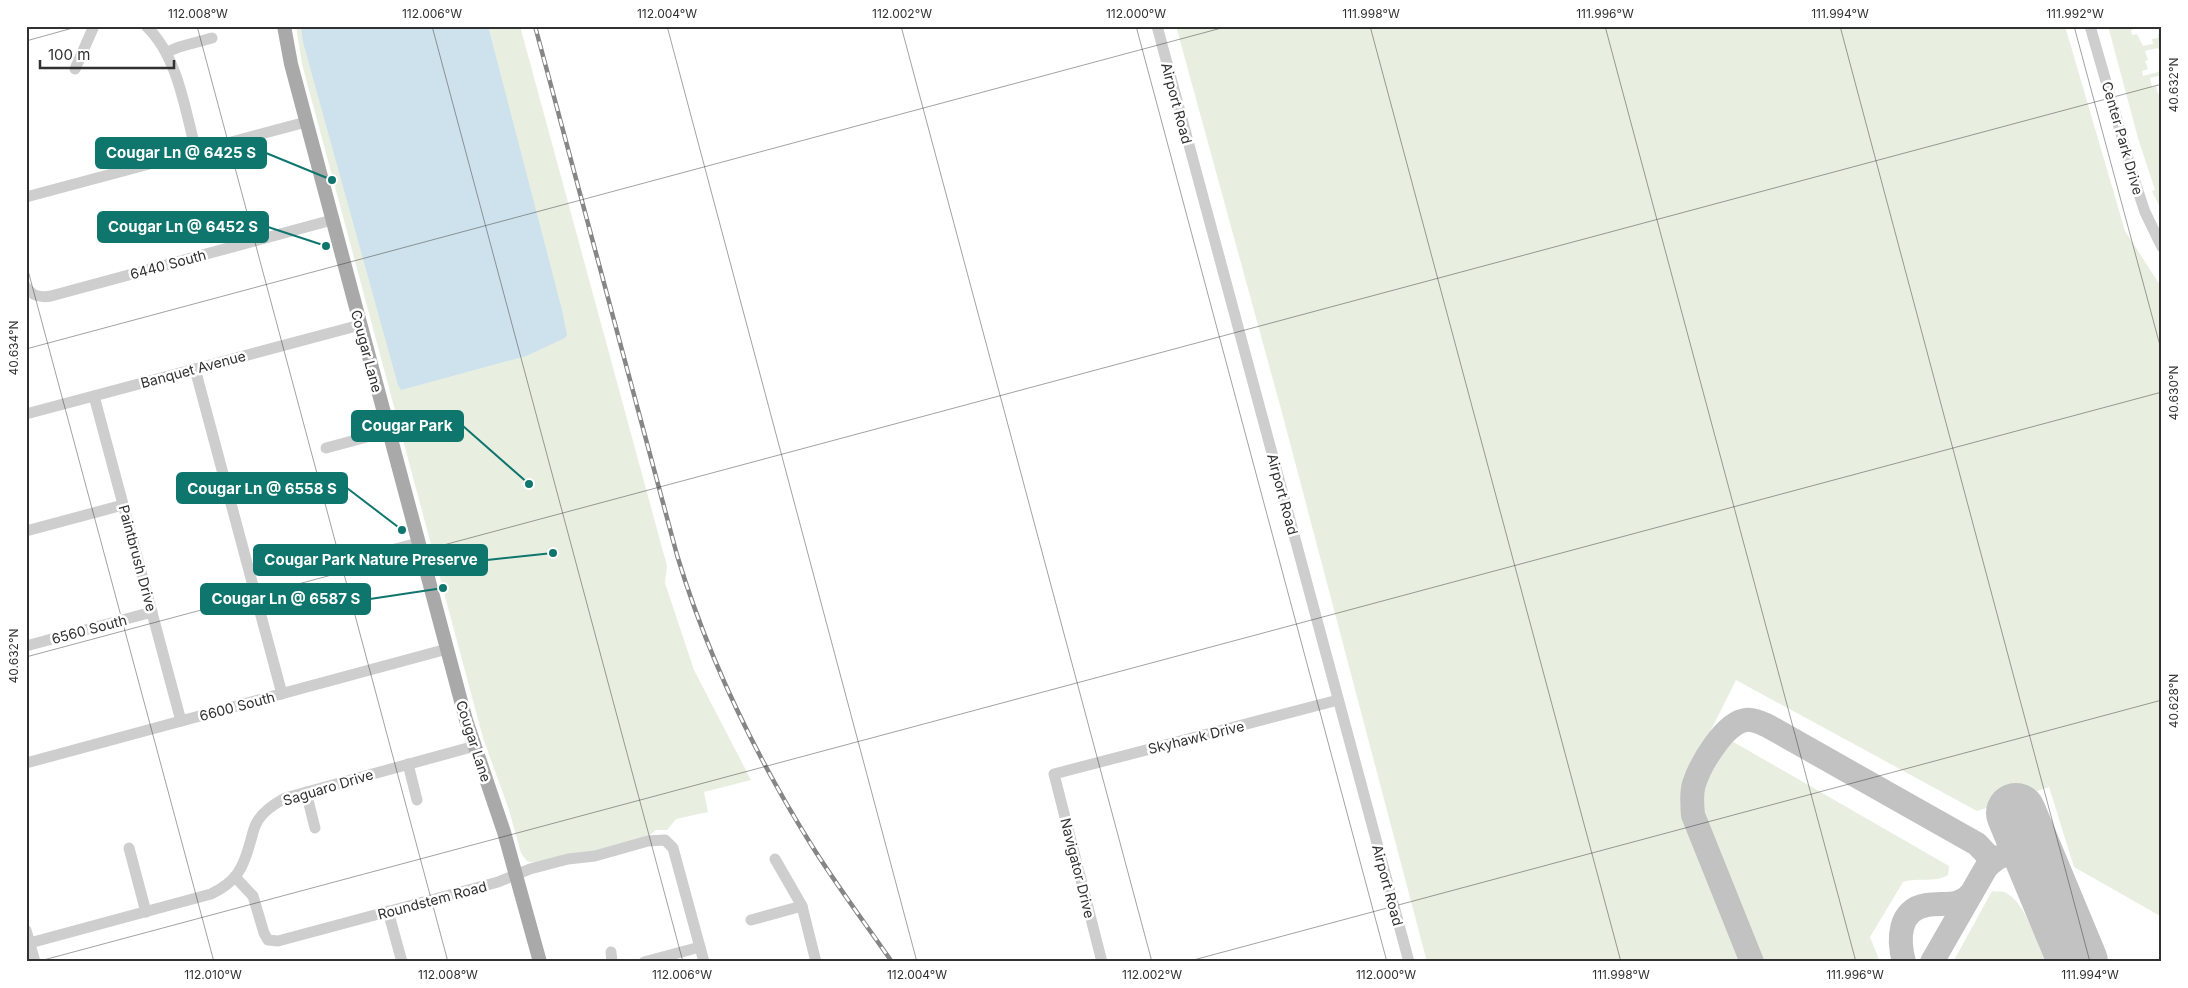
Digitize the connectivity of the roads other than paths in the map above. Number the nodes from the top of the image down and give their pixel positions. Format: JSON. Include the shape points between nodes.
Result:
{"nodes":[{"id":1,"x":94,"y":26,"type":"edge"},
{"id":2,"x":146,"y":26,"type":"edge"},
{"id":3,"x":284,"y":26,"type":"edge"},
{"id":4,"x":1157,"y":26,"type":"edge"},
{"id":5,"x":2090,"y":26,"type":"edge"},
{"id":6,"x":212,"y":38,"type":"dead end"},
{"id":7,"x":167,"y":52,"type":"junction"},
{"id":8,"x":75,"y":69,"type":"dead end"},
{"id":9,"x":306,"y":122,"type":"junction"},
{"id":10,"x":196,"y":152,"type":"junction"},
{"id":11,"x":26,"y":197,"type":"edge"},
{"id":12,"x":332,"y":220,"type":"junction"},
{"id":13,"x":2162,"y":247,"type":"edge"},
{"id":14,"x":30,"y":291,"type":"edge"},
{"id":15,"x":360,"y":325,"type":"junction"},
{"id":16,"x":195,"y":369,"type":"junction"},
{"id":17,"x":94,"y":396,"type":"junction"},
{"id":18,"x":26,"y":414,"type":"edge"},
{"id":19,"x":389,"y":431,"type":"junction"},
{"id":20,"x":326,"y":448,"type":"dead end"},
{"id":21,"x":123,"y":505,"type":"junction"},
{"id":22,"x":26,"y":531,"type":"edge"},
{"id":23,"x":418,"y":543,"type":"junction"},
{"id":24,"x":357,"y":559,"type":"dead end"},
{"id":25,"x":152,"y":612,"type":"junction"},
{"id":26,"x":26,"y":646,"type":"edge"},
{"id":27,"x":447,"y":649,"type":"junction"},
{"id":28,"x":282,"y":694,"type":"junction"},
{"id":29,"x":1338,"y":700,"type":"junction"},
{"id":30,"x":181,"y":721,"type":"junction"},
{"id":31,"x":474,"y":746,"type":"junction"},
{"id":32,"x":26,"y":763,"type":"edge"},
{"id":33,"x":408,"y":764,"type":"junction"},
{"id":34,"x":1054,"y":774,"type":"joint"},
{"id":35,"x":306,"y":792,"type":"junction"},
{"id":36,"x":418,"y":800,"type":"dead end"},
{"id":37,"x":315,"y":828,"type":"dead end"},
{"id":38,"x":129,"y":848,"type":"dead end"},
{"id":39,"x":775,"y":859,"type":"dead end"},
{"id":40,"x":516,"y":875,"type":"junction"},
{"id":41,"x":236,"y":878,"type":"junction"},
{"id":42,"x":802,"y":906,"type":"junction"},
{"id":43,"x":146,"y":912,"type":"junction"},
{"id":44,"x":388,"y":912,"type":"junction"},
{"id":45,"x":751,"y":920,"type":"dead end"},
{"id":46,"x":26,"y":930,"type":"edge"},
{"id":47,"x":28,"y":944,"type":"edge"},
{"id":48,"x":700,"y":947,"type":"junction"},
{"id":49,"x":35,"y":962,"type":"edge"},
{"id":50,"x":402,"y":962,"type":"edge"},
{"id":51,"x":540,"y":962,"type":"edge"},
{"id":52,"x":644,"y":962,"type":"edge"},
{"id":53,"x":704,"y":962,"type":"edge"},
{"id":54,"x":816,"y":962,"type":"edge"},
{"id":55,"x":1102,"y":962,"type":"edge"},
{"id":56,"x":1409,"y":962,"type":"edge"}],
"edges":[{"from":1,"to":8,"type":"street"},
{"from":2,"to":7,"type":"street"},
{"from":3,"to":9,"type":"main road","name":"Cougar Lane"},
{"from":4,"to":29,"type":"street","name":"Airport Road"},
{"from":5,"to":13,"type":"street","name":"Center Park Drive","via":[[2134,179]]},
{"from":6,"to":7,"type":"street"},
{"from":7,"to":10,"type":"street"},
{"from":9,"to":10,"type":"street"},
{"from":9,"to":12,"type":"main road","name":"Cougar Lane"},
{"from":10,"to":11,"type":"street"},
{"from":12,"to":14,"type":"street","name":"6440 South","via":[[51,296],[42,298]]},
{"from":12,"to":15,"type":"main road","name":"Cougar Lane"},
{"from":15,"to":16,"type":"street","name":"Banquet Avenue"},
{"from":15,"to":19,"type":"main road","name":"Cougar Lane"},
{"from":16,"to":17,"type":"street","name":"Banquet Avenue"},
{"from":16,"to":28,"type":"street"},
{"from":17,"to":18,"type":"street","name":"Banquet Avenue"},
{"from":17,"to":21,"type":"street","name":"Paintbrush Drive"},
{"from":19,"to":20,"type":"street"},
{"from":19,"to":23,"type":"main road","name":"Cougar Lane"},
{"from":21,"to":22,"type":"street"},
{"from":21,"to":25,"type":"street","name":"Paintbrush Drive"},
{"from":23,"to":24,"type":"street"},
{"from":23,"to":27,"type":"main road","name":"Cougar Lane"},
{"from":25,"to":26,"type":"street","name":"6560 South"},
{"from":25,"to":30,"type":"street","name":"Paintbrush Drive"},
{"from":27,"to":28,"type":"street","name":"6600 South"},
{"from":27,"to":31,"type":"main road","name":"Cougar Lane"},
{"from":28,"to":30,"type":"street","name":"6600 South"},
{"from":29,"to":34,"type":"street","name":"Skyhawk Drive"},
{"from":29,"to":56,"type":"street","name":"Airport Road"},
{"from":30,"to":32,"type":"street","name":"6600 South"},
{"from":31,"to":33,"type":"street","name":"Saguaro Drive"},
{"from":31,"to":40,"type":"main road","name":"Cougar Lane","via":[[500,817]]},
{"from":33,"to":35,"type":"street","name":"Saguaro Drive"},
{"from":33,"to":36,"type":"street"},
{"from":34,"to":55,"type":"street","name":"Navigator Drive"},
{"from":35,"to":37,"type":"street"},
{"from":35,"to":41,"type":"street","name":"Saguaro Drive","via":[[285,798],[264,812],[256,824],[248,853]]},
{"from":38,"to":43,"type":"street"},
{"from":39,"to":42,"type":"street"},
{"from":40,"to":44,"type":"street","name":"Roundstem Road"},
{"from":40,"to":48,"type":"street","name":"Roundstem Road","via":[[568,859],[666,840],[673,848]]},
{"from":40,"to":51,"type":"main road","name":"Cougar Lane"},
{"from":41,"to":43,"type":"street","via":[[211,894]]},
{"from":41,"to":44,"type":"street","name":"Roundstem Road","via":[[253,896],[268,940],[288,939]]},
{"from":42,"to":45,"type":"street"},
{"from":42,"to":54,"type":"street"},
{"from":43,"to":47,"type":"street"},
{"from":44,"to":50,"type":"street"},
{"from":46,"to":47,"type":"street"},
{"from":47,"to":49,"type":"street"},
{"from":48,"to":52,"type":"street"},
{"from":48,"to":53,"type":"street"}]}
